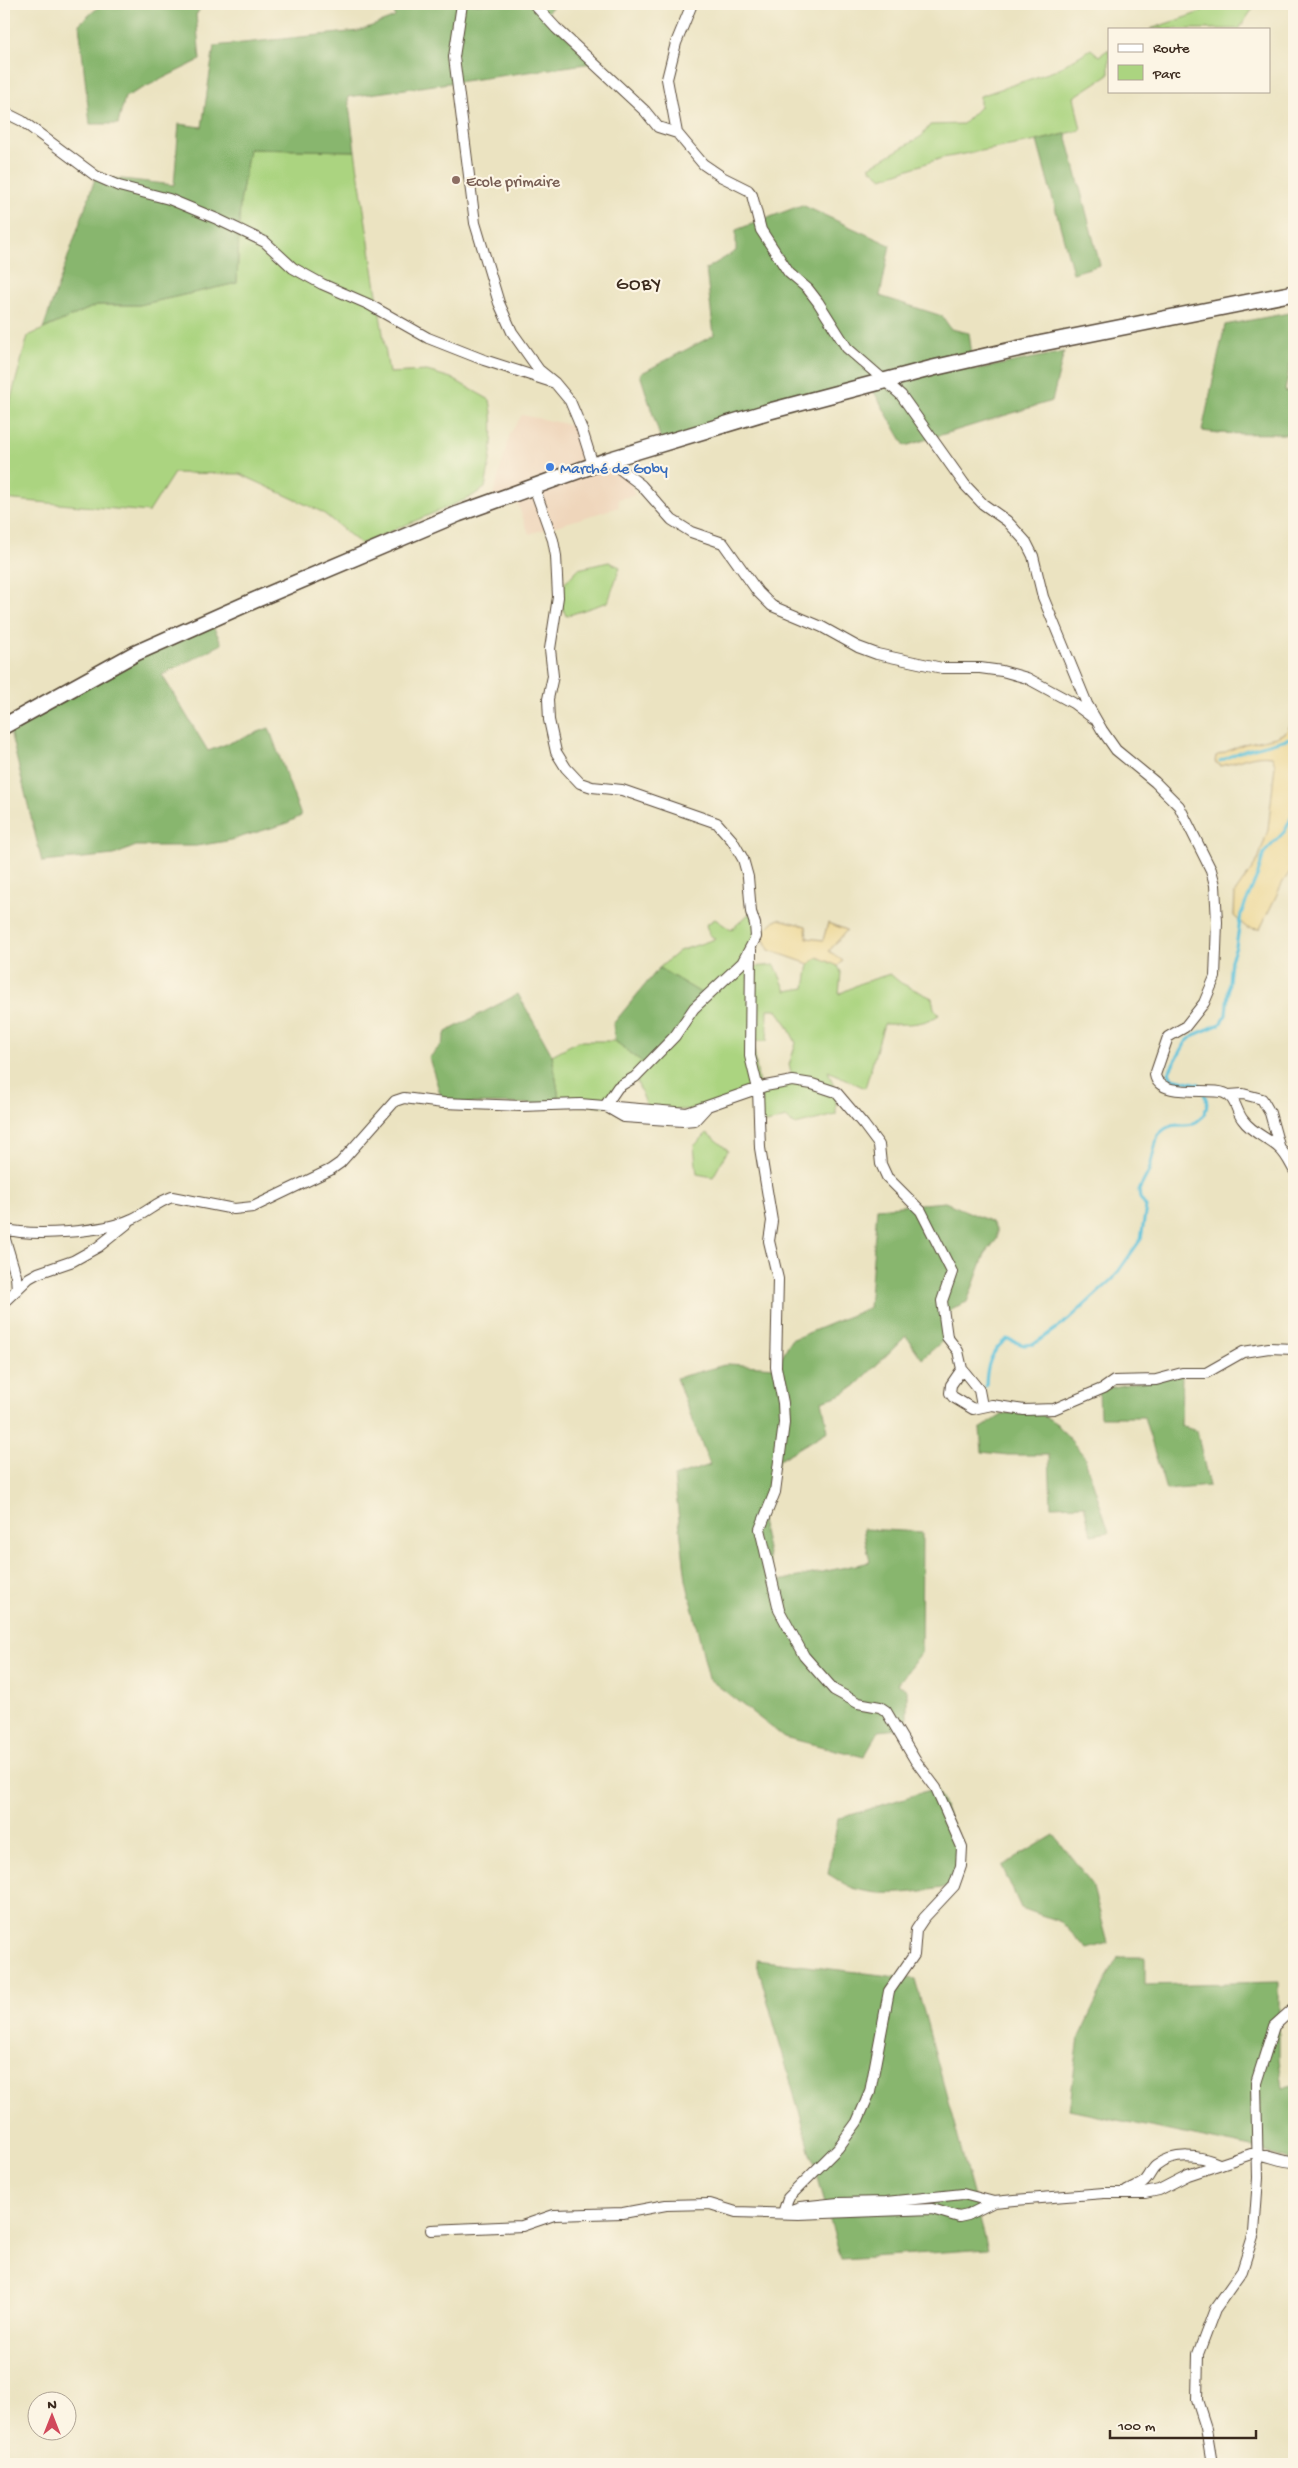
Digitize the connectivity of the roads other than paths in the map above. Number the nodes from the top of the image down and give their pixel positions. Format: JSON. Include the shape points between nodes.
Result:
{"nodes":[{"id":1,"x":462,"y":4,"type":"edge"},
{"id":2,"x":534,"y":4,"type":"edge"},
{"id":3,"x":692,"y":4,"type":"edge"},
{"id":4,"x":4,"y":112,"type":"edge"},
{"id":5,"x":678,"y":133,"type":"junction"},
{"id":6,"x":1294,"y":293,"type":"edge"},
{"id":7,"x":883,"y":381,"type":"junction"},
{"id":8,"x":555,"y":383,"type":"junction"},
{"id":9,"x":608,"y":460,"type":"junction"},
{"id":10,"x":593,"y":465,"type":"junction"},
{"id":11,"x":534,"y":487,"type":"junction"},
{"id":12,"x":1097,"y":722,"type":"junction"},
{"id":13,"x":4,"y":726,"type":"edge"},
{"id":14,"x":751,"y":949,"type":"junction"},
{"id":15,"x":758,"y":1088,"type":"junction"},
{"id":16,"x":1229,"y":1095,"type":"junction"},
{"id":17,"x":605,"y":1106,"type":"junction"},
{"id":18,"x":1280,"y":1149,"type":"junction"},
{"id":19,"x":1294,"y":1170,"type":"edge"},
{"id":20,"x":132,"y":1220,"type":"junction"},
{"id":21,"x":4,"y":1229,"type":"edge"},
{"id":22,"x":4,"y":1236,"type":"edge"},
{"id":23,"x":17,"y":1290,"type":"junction"},
{"id":24,"x":4,"y":1302,"type":"edge"},
{"id":25,"x":1294,"y":1349,"type":"edge"},
{"id":26,"x":962,"y":1369,"type":"junction"},
{"id":27,"x":982,"y":1406,"type":"junction"},
{"id":28,"x":1294,"y":2008,"type":"edge"},
{"id":29,"x":1257,"y":2154,"type":"junction"},
{"id":30,"x":1294,"y":2162,"type":"edge"},
{"id":31,"x":1219,"y":2164,"type":"junction"},
{"id":32,"x":1124,"y":2192,"type":"junction"},
{"id":33,"x":994,"y":2202,"type":"junction"},
{"id":34,"x":783,"y":2212,"type":"junction"},
{"id":35,"x":432,"y":2230,"type":"dead end"},
{"id":36,"x":1212,"y":2464,"type":"edge"}],
"edges":[{"from":1,"to":8,"type":"street","via":[[454,57],[475,223],[498,303],[512,332],[539,370]]},
{"from":2,"to":5,"type":"street","via":[[654,124],[665,131]]},
{"from":3,"to":5,"type":"street","via":[[676,43],[667,78]]},
{"from":4,"to":8,"type":"street","via":[[22,121],[96,176],[119,186],[169,198],[218,219],[265,242],[293,268],[368,304],[428,338]]},
{"from":5,"to":7,"type":"street","via":[[703,164],[748,190],[761,230],[790,273],[813,296],[847,348]]},
{"from":6,"to":7,"type":"main road","via":[[1034,345]]},
{"from":7,"to":9,"type":"main road"},
{"from":7,"to":12,"type":"street","via":[[902,395],[983,504],[1007,521],[1026,542],[1033,556],[1043,597]]},
{"from":8,"to":10,"type":"street","via":[[570,401]]},
{"from":9,"to":10,"type":"main road"},
{"from":9,"to":12,"type":"street","via":[[641,485],[672,520],[691,532],[723,543],[772,606],[876,654],[942,668],[987,669],[1028,678],[1073,703]]},
{"from":10,"to":11,"type":"main road"},
{"from":11,"to":13,"type":"main road","via":[[376,548],[136,653]]},
{"from":11,"to":14,"type":"street","via":[[556,556],[558,597],[550,649],[553,676],[548,699],[556,752],[580,783],[622,790],[717,823],[743,859],[748,877],[756,937]]},
{"from":12,"to":16,"type":"street","via":[[1116,750],[1179,806],[1216,884],[1212,986],[1204,1003],[1185,1027],[1168,1038],[1156,1081],[1192,1092]]},
{"from":14,"to":15,"type":"street","via":[[750,1056]]},
{"from":14,"to":17,"type":"street","via":[[742,963],[694,1008],[665,1047],[635,1077],[618,1087]]},
{"from":15,"to":17,"type":"street","via":[[687,1113]]},
{"from":15,"to":26,"type":"street","via":[[793,1081],[836,1092],[874,1138],[879,1145],[881,1164],[887,1177],[921,1212],[952,1272],[942,1301],[947,1337],[958,1351]]},
{"from":15,"to":34,"type":"street","via":[[760,1148],[772,1221],[769,1241],[778,1279],[776,1368],[784,1422],[775,1492],[760,1528],[776,1598],[790,1632],[823,1679],[834,1690],[858,1703],[886,1711],[936,1788],[962,1847],[961,1866],[954,1886],[916,1930],[914,1955],[886,1999],[870,2092],[857,2122],[838,2148],[788,2198]]},
{"from":16,"to":18,"type":"street","via":[[1241,1119]]},
{"from":16,"to":18,"type":"street","via":[[1243,1094],[1262,1099],[1270,1113]]},
{"from":17,"to":20,"type":"street","via":[[443,1103],[404,1098],[395,1101],[340,1163],[261,1205],[234,1209],[172,1197]]},
{"from":18,"to":19,"type":"street"},
{"from":20,"to":21,"type":"street","via":[[50,1234]]},
{"from":20,"to":23,"type":"street","via":[[98,1247],[74,1261],[38,1272]]},
{"from":22,"to":23,"type":"street"},
{"from":23,"to":24,"type":"street"},
{"from":25,"to":27,"type":"street","via":[[1243,1352],[1206,1373],[1182,1373],[1156,1380],[1114,1381],[1054,1409]]},
{"from":26,"to":27,"type":"street","via":[[979,1390]]},
{"from":26,"to":27,"type":"street","via":[[950,1392],[972,1410]]},
{"from":28,"to":29,"type":"street","via":[[1274,2026],[1256,2083]]},
{"from":29,"to":30,"type":"street","via":[[1282,2162]]},
{"from":29,"to":31,"type":"street"},
{"from":29,"to":36,"type":"street","via":[[1254,2233],[1242,2271],[1214,2309],[1198,2354],[1197,2400]]},
{"from":31,"to":32,"type":"street","via":[[1159,2190]]},
{"from":31,"to":32,"type":"street","via":[[1191,2155],[1164,2162],[1155,2167],[1144,2182]]},
{"from":32,"to":33,"type":"street"},
{"from":33,"to":34,"type":"street","via":[[963,2194],[838,2203]]},
{"from":33,"to":34,"type":"street","via":[[968,2216],[959,2217],[932,2208]]},
{"from":34,"to":35,"type":"street","via":[[736,2212],[710,2204],[666,2205],[623,2213],[554,2215],[522,2226]]}]}
